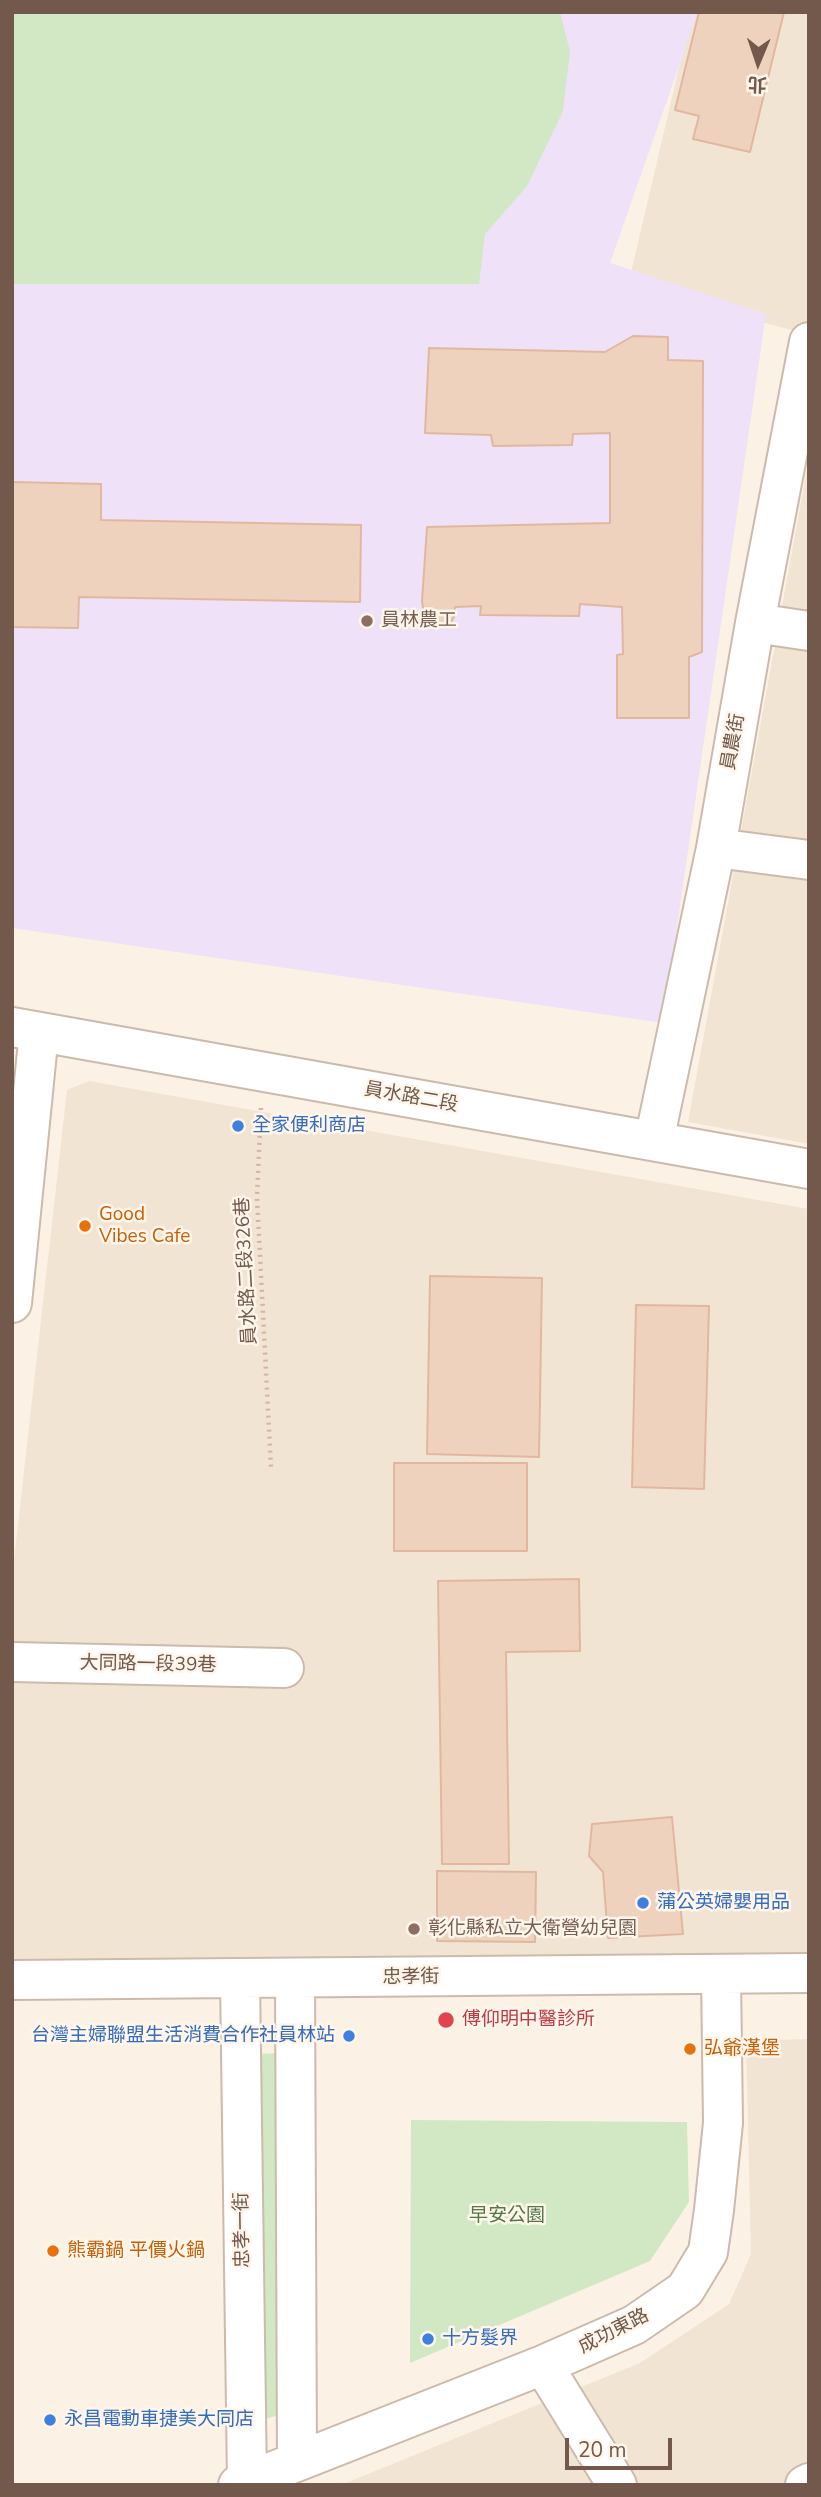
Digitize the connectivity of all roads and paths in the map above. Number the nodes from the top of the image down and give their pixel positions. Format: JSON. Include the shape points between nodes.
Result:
{"nodes":[{"id":1,"x":809,"y":342,"type":"edge"},
{"id":2,"x":803,"y":406,"type":"edge"},
{"id":3,"x":755,"y":622,"type":"junction"},
{"id":4,"x":809,"y":631,"type":"edge"},
{"id":5,"x":716,"y":848,"type":"junction"},
{"id":6,"x":809,"y":860,"type":"edge"},
{"id":7,"x":26,"y":1030,"type":"edge"},
{"id":8,"x":263,"y":1072,"type":"junction"},
{"id":9,"x":654,"y":1141,"type":"junction"},
{"id":10,"x":809,"y":1169,"type":"edge"},
{"id":11,"x":12,"y":1303,"type":"edge"},
{"id":12,"x":271,"y":1468,"type":"dead end"},
{"id":13,"x":12,"y":1662,"type":"edge"},
{"id":14,"x":284,"y":1668,"type":"dead end"},
{"id":15,"x":809,"y":1973,"type":"edge"},
{"id":16,"x":721,"y":1975,"type":"junction"},
{"id":17,"x":240,"y":1979,"type":"junction"},
{"id":18,"x":295,"y":1979,"type":"junction"},
{"id":19,"x":12,"y":1980,"type":"edge"},
{"id":20,"x":543,"y":2365,"type":"junction"},
{"id":21,"x":298,"y":2460,"type":"junction"},
{"id":22,"x":242,"y":2483,"type":"edge"},
{"id":23,"x":617,"y":2485,"type":"edge"}],
"edges":[{"from":1,"to":2,"type":"street","name":"員農街"},
{"from":2,"to":3,"type":"street","name":"員農街"},
{"from":3,"to":4,"type":"street"},
{"from":3,"to":5,"type":"street","name":"員農街"},
{"from":5,"to":6,"type":"street"},
{"from":5,"to":9,"type":"street","name":"員農街"},
{"from":7,"to":8,"type":"street","name":"員水路二段"},
{"from":7,"to":11,"type":"street"},
{"from":8,"to":9,"type":"street","name":"員水路二段"},
{"from":8,"to":12,"type":"path","name":"員水路二段326巷","via":[[257,1197]]},
{"from":9,"to":10,"type":"street","name":"員水路二段"},
{"from":13,"to":14,"type":"street","name":"大同路一段39巷"},
{"from":15,"to":16,"type":"street","name":"忠孝街"},
{"from":16,"to":18,"type":"street","name":"忠孝街"},
{"from":16,"to":20,"type":"street","name":"成功東路","via":[[723,2123],[708,2252],[685,2290],[634,2325]]},
{"from":17,"to":18,"type":"street","name":"忠孝街"},
{"from":17,"to":19,"type":"street","name":"忠孝街"},
{"from":17,"to":22,"type":"street","name":"忠孝一街"},
{"from":18,"to":21,"type":"street"},
{"from":20,"to":21,"type":"street","name":"成功東路"},
{"from":20,"to":23,"type":"street"},
{"from":21,"to":22,"type":"street","name":"成功東路"}]}
